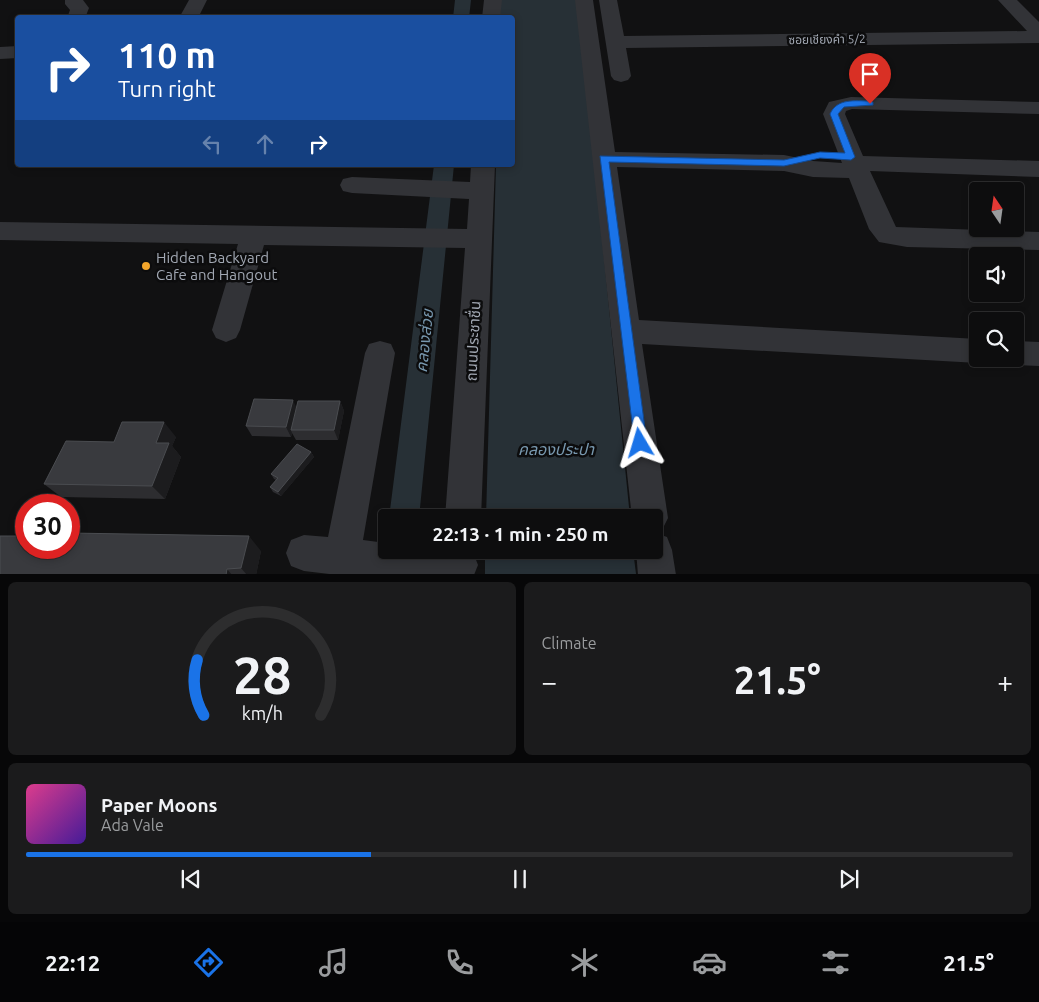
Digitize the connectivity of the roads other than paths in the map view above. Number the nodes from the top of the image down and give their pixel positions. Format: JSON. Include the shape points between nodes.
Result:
{"nodes":[{"id":1,"x":74,"y":0,"type":"edge"},
{"id":2,"x":198,"y":0,"type":"edge"},
{"id":3,"x":492,"y":0,"type":"edge"},
{"id":4,"x":584,"y":0,"type":"edge"},
{"id":5,"x":608,"y":0,"type":"edge"},
{"id":6,"x":1007,"y":0,"type":"edge"},
{"id":7,"x":77,"y":15,"type":"edge"},
{"id":8,"x":190,"y":15,"type":"edge"},
{"id":9,"x":491,"y":15,"type":"edge"},
{"id":10,"x":1039,"y":33,"type":"edge"},
{"id":11,"x":1039,"y":37,"type":"edge"},
{"id":12,"x":615,"y":42,"type":"junction"},
{"id":13,"x":15,"y":52,"type":"edge"},
{"id":14,"x":0,"y":53,"type":"edge"},
{"id":15,"x":622,"y":76,"type":"dead end"},
{"id":16,"x":1039,"y":108,"type":"edge"},
{"id":17,"x":604,"y":159,"type":"junction"},
{"id":18,"x":854,"y":164,"type":"junction"},
{"id":19,"x":1039,"y":169,"type":"edge"},
{"id":20,"x":475,"y":182,"type":"edge"},
{"id":21,"x":352,"y":185,"type":"dead end"},
{"id":22,"x":0,"y":231,"type":"edge"},
{"id":23,"x":254,"y":235,"type":"junction"},
{"id":24,"x":468,"y":238,"type":"junction"},
{"id":25,"x":1039,"y":242,"type":"edge"},
{"id":26,"x":226,"y":330,"type":"dead end"},
{"id":27,"x":626,"y":331,"type":"junction"},
{"id":28,"x":969,"y":350,"type":"edge"},
{"id":29,"x":380,"y":353,"type":"dead end"},
{"id":30,"x":1024,"y":353,"type":"edge"},
{"id":31,"x":1039,"y":354,"type":"edge"},
{"id":32,"x":463,"y":509,"type":"edge"},
{"id":33,"x":649,"y":509,"type":"edge"},
{"id":34,"x":304,"y":553,"type":"dead end"},
{"id":35,"x":358,"y":557,"type":"junction"},
{"id":36,"x":655,"y":559,"type":"edge"},
{"id":37,"x":453,"y":564,"type":"edge"},
{"id":38,"x":657,"y":574,"type":"edge"}],
"edges":[{"from":1,"to":7,"type":"street","via":[[80,8]]},
{"from":2,"to":8,"type":"street"},
{"from":3,"to":9,"type":"street"},
{"from":4,"to":17,"type":"street"},
{"from":5,"to":12,"type":"street"},
{"from":6,"to":10,"type":"street"},
{"from":11,"to":12,"type":"street","name":"ซอยเชียงคำ 5/2"},
{"from":12,"to":15,"type":"street"},
{"from":13,"to":14,"type":"street"},
{"from":16,"to":18,"type":"street","via":[[843,105],[837,107],[834,114]]},
{"from":17,"to":18,"type":"street","via":[[784,163],[813,169]]},
{"from":17,"to":27,"type":"street"},
{"from":18,"to":19,"type":"street"},
{"from":18,"to":25,"type":"street","via":[[882,229],[888,235]]},
{"from":20,"to":21,"type":"street","via":[[434,189]]},
{"from":20,"to":24,"type":"street","name":"ถนนประชาชื่น"},
{"from":22,"to":23,"type":"street"},
{"from":23,"to":24,"type":"street"},
{"from":23,"to":26,"type":"street"},
{"from":24,"to":32,"type":"street","name":"ถนนประชาชื่น"},
{"from":27,"to":28,"type":"street"},
{"from":27,"to":33,"type":"street"},
{"from":29,"to":35,"type":"street"},
{"from":30,"to":31,"type":"street"},
{"from":34,"to":35,"type":"street"},
{"from":35,"to":37,"type":"street"},
{"from":36,"to":38,"type":"street"}]}
